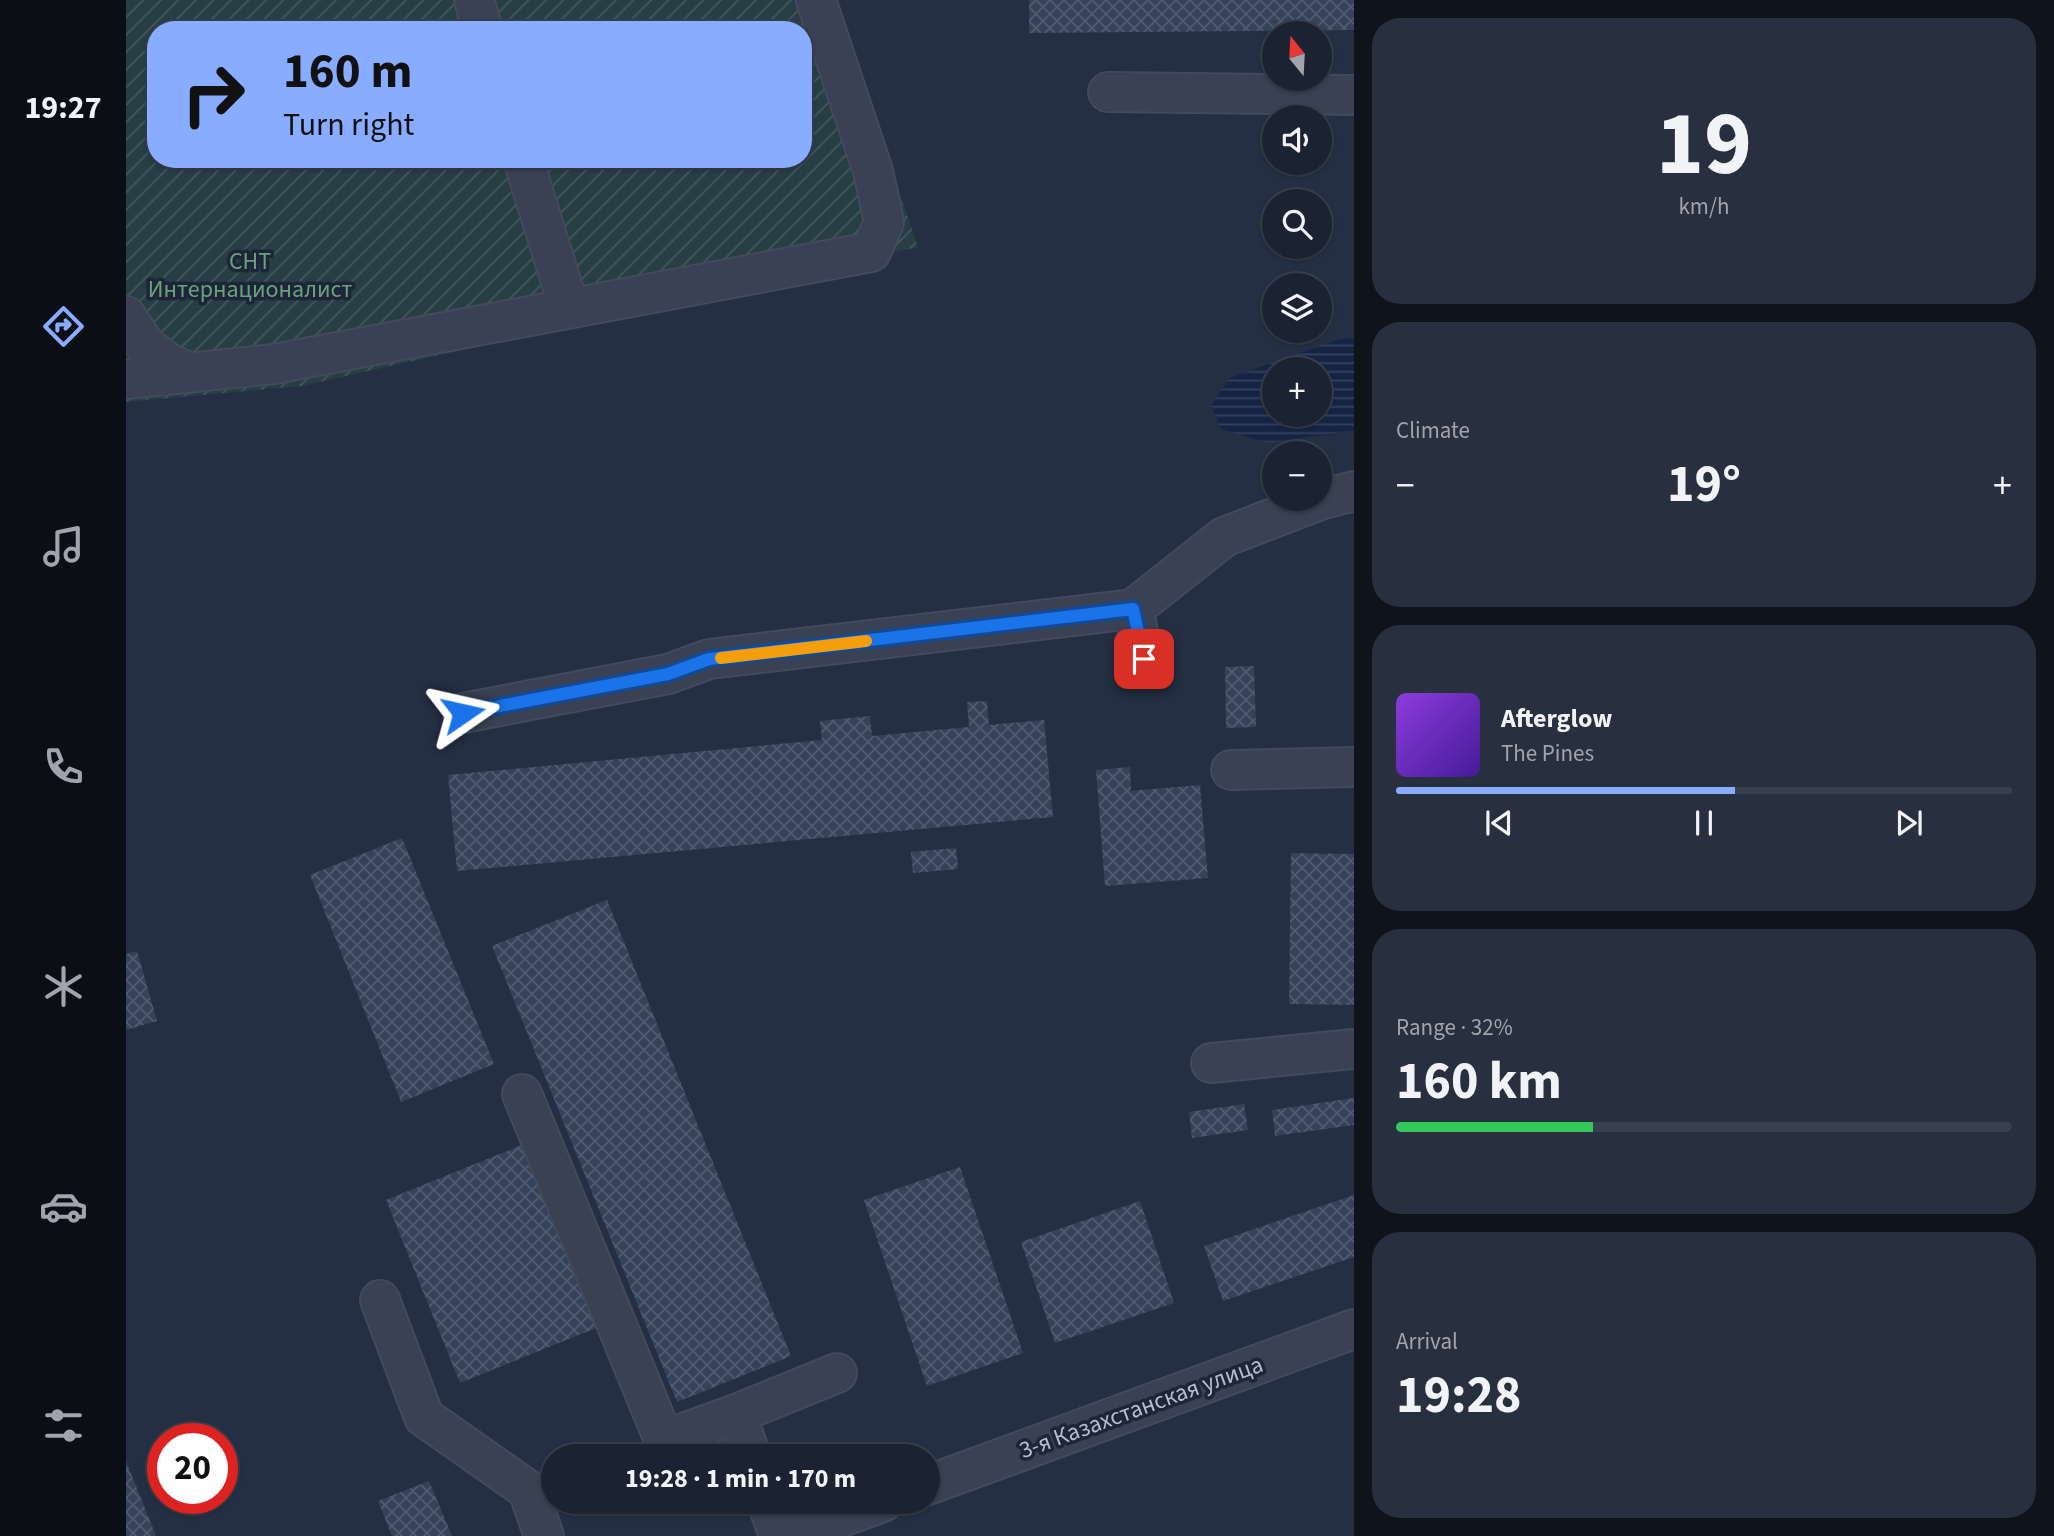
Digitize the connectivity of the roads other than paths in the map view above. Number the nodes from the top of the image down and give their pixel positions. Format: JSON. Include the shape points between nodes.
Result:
{"nodes":[{"id":1,"x":474,"y":0,"type":"edge"},
{"id":2,"x":816,"y":0,"type":"edge"},
{"id":3,"x":480,"y":21,"type":"edge"},
{"id":4,"x":1108,"y":92,"type":"dead end"},
{"id":5,"x":1354,"y":95,"type":"edge"},
{"id":6,"x":526,"y":168,"type":"edge"},
{"id":7,"x":569,"y":307,"type":"junction"},
{"id":8,"x":126,"y":316,"type":"edge"},
{"id":9,"x":190,"y":373,"type":"junction"},
{"id":10,"x":126,"y":379,"type":"edge"},
{"id":11,"x":1354,"y":491,"type":"edge"},
{"id":12,"x":1133,"y":609,"type":"junction"},
{"id":13,"x":1144,"y":659,"type":"dead end"},
{"id":14,"x":463,"y":713,"type":"dead end"},
{"id":15,"x":1354,"y":767,"type":"edge"},
{"id":16,"x":1231,"y":770,"type":"dead end"},
{"id":17,"x":1354,"y":1049,"type":"edge"},
{"id":18,"x":1211,"y":1063,"type":"dead end"},
{"id":19,"x":522,"y":1094,"type":"dead end"},
{"id":20,"x":380,"y":1300,"type":"dead end"},
{"id":21,"x":1354,"y":1329,"type":"edge"},
{"id":22,"x":837,"y":1373,"type":"dead end"},
{"id":23,"x":736,"y":1414,"type":"junction"},
{"id":24,"x":747,"y":1444,"type":"edge"},
{"id":25,"x":940,"y":1481,"type":"edge"},
{"id":26,"x":771,"y":1514,"type":"edge"},
{"id":27,"x":850,"y":1514,"type":"edge"},
{"id":28,"x":544,"y":1536,"type":"edge"},
{"id":29,"x":779,"y":1536,"type":"edge"},
{"id":30,"x":789,"y":1536,"type":"edge"}],
"edges":[{"from":1,"to":3,"type":"street"},
{"from":2,"to":7,"type":"street","via":[[873,171],[884,222],[871,252]]},
{"from":4,"to":5,"type":"street"},
{"from":6,"to":7,"type":"street"},
{"from":7,"to":9,"type":"street","via":[[274,364]]},
{"from":8,"to":9,"type":"street","via":[[145,345]]},
{"from":9,"to":10,"type":"street"},
{"from":11,"to":12,"type":"street","via":[[1224,537]]},
{"from":12,"to":13,"type":"street"},
{"from":12,"to":14,"type":"street","via":[[709,659],[668,674]]},
{"from":15,"to":16,"type":"street"},
{"from":17,"to":18,"type":"street"},
{"from":19,"to":23,"type":"street","via":[[664,1440]]},
{"from":20,"to":28,"type":"street","via":[[424,1417],[528,1490]]},
{"from":21,"to":25,"type":"street","name":"3-я Казахстанская улица"},
{"from":22,"to":23,"type":"street"},
{"from":23,"to":24,"type":"street"},
{"from":26,"to":29,"type":"street"},
{"from":27,"to":30,"type":"street"}]}
